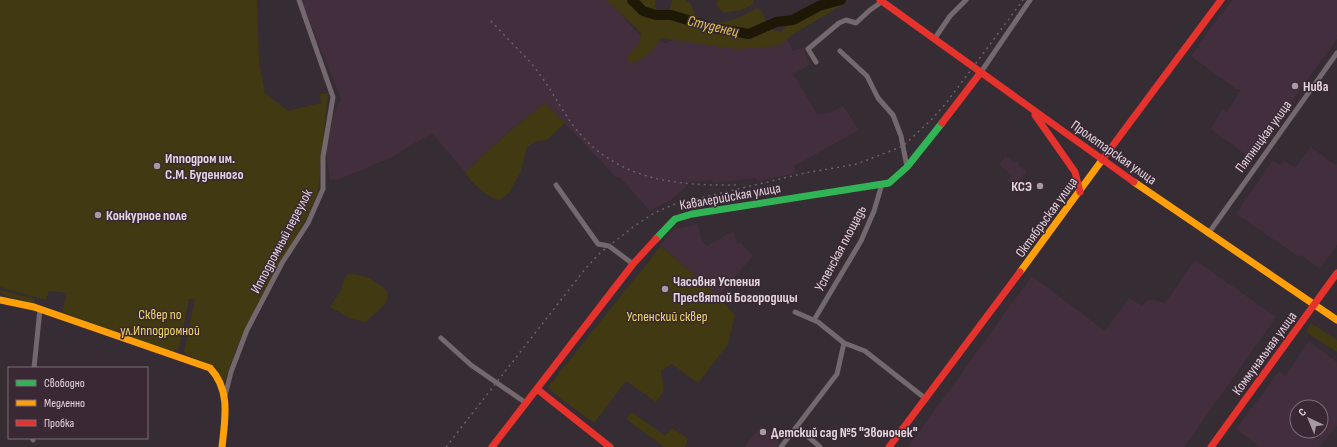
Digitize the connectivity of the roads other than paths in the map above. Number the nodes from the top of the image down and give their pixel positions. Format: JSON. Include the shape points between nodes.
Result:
{"nodes":[{"id":1,"x":299,"y":0,"type":"edge"},
{"id":2,"x":966,"y":0,"type":"edge"},
{"id":3,"x":1030,"y":0,"type":"edge"},
{"id":4,"x":1221,"y":0,"type":"edge"},
{"id":5,"x":881,"y":1,"type":"edge"},
{"id":6,"x":935,"y":38,"type":"junction"},
{"id":7,"x":840,"y":50,"type":"dead end"},
{"id":8,"x":1337,"y":53,"type":"edge"},
{"id":9,"x":816,"y":62,"type":"dead end"},
{"id":10,"x":981,"y":72,"type":"junction"},
{"id":11,"x":1031,"y":110,"type":"junction"},
{"id":12,"x":1102,"y":160,"type":"junction"},
{"id":13,"x":907,"y":167,"type":"junction"},
{"id":14,"x":882,"y":184,"type":"junction"},
{"id":15,"x":556,"y":185,"type":"dead end"},
{"id":16,"x":1080,"y":192,"type":"junction"},
{"id":17,"x":1208,"y":234,"type":"junction"},
{"id":18,"x":633,"y":264,"type":"junction"},
{"id":19,"x":1337,"y":273,"type":"edge"},
{"id":20,"x":0,"y":300,"type":"edge"},
{"id":21,"x":1315,"y":304,"type":"junction"},
{"id":22,"x":40,"y":309,"type":"junction"},
{"id":23,"x":795,"y":312,"type":"dead end"},
{"id":24,"x":814,"y":320,"type":"junction"},
{"id":25,"x":1337,"y":320,"type":"edge"},
{"id":26,"x":441,"y":338,"type":"dead end"},
{"id":27,"x":844,"y":343,"type":"junction"},
{"id":28,"x":34,"y":367,"type":"edge"},
{"id":29,"x":537,"y":389,"type":"junction"},
{"id":30,"x":225,"y":397,"type":"junction"},
{"id":31,"x":926,"y":399,"type":"junction"},
{"id":32,"x":526,"y":403,"type":"junction"},
{"id":33,"x":804,"y":433,"type":"dead end"},
{"id":34,"x":222,"y":447,"type":"edge"},
{"id":35,"x":492,"y":447,"type":"edge"},
{"id":36,"x":610,"y":447,"type":"edge"},
{"id":37,"x":781,"y":447,"type":"edge"},
{"id":38,"x":820,"y":447,"type":"edge"},
{"id":39,"x":889,"y":447,"type":"edge"},
{"id":40,"x":1211,"y":447,"type":"edge"}],
"edges":[{"from":1,"to":30,"type":"street","name":"Ипподромный переулок","via":[[333,97],[323,157],[323,188],[308,223],[282,263],[247,330],[231,372]]},
{"from":2,"to":6,"type":"street","via":[[950,16]]},
{"from":3,"to":10,"type":"street"},
{"from":4,"to":12,"type":"street","name":"Октябрьская улица"},
{"from":5,"to":6,"type":"street","name":"Пролетарская улица"},
{"from":5,"to":9,"type":"street","via":[[856,24],[846,20],[839,23],[808,49]]},
{"from":6,"to":10,"type":"street","name":"Пролетарская улица"},
{"from":7,"to":13,"type":"street","via":[[867,76],[878,98],[893,115],[901,136]]},
{"from":8,"to":17,"type":"street","name":"Пятницкая улица"},
{"from":10,"to":11,"type":"street","name":"Пролетарская улица"},
{"from":10,"to":13,"type":"street","name":"Кавалерийская улица"},
{"from":11,"to":12,"type":"street","name":"Пролетарская улица"},
{"from":11,"to":16,"type":"street","via":[[1075,172]]},
{"from":12,"to":16,"type":"street","name":"Октябрьская улица"},
{"from":12,"to":17,"type":"street","name":"Пролетарская улица"},
{"from":13,"to":14,"type":"street","name":"Кавалерийская улица","via":[[898,177]]},
{"from":14,"to":18,"type":"street","name":"Кавалерийская улица","via":[[683,216],[661,230]]},
{"from":14,"to":24,"type":"street","name":"Успенская площадь","via":[[874,212],[860,241]]},
{"from":15,"to":18,"type":"street","via":[[598,244],[609,246]]},
{"from":16,"to":31,"type":"street","name":"Октябрьская улица"},
{"from":17,"to":21,"type":"street","name":"Пролетарская улица"},
{"from":18,"to":29,"type":"street","name":"Кавалерийская улица"},
{"from":19,"to":21,"type":"street","name":"Коммунальная улица"},
{"from":20,"to":22,"type":"street"},
{"from":21,"to":25,"type":"street","name":"Пролетарская улица"},
{"from":21,"to":40,"type":"street","name":"Коммунальная улица"},
{"from":22,"to":28,"type":"street"},
{"from":22,"to":30,"type":"street","via":[[210,368],[217,375]]},
{"from":23,"to":24,"type":"street"},
{"from":24,"to":27,"type":"street"},
{"from":26,"to":32,"type":"street","via":[[471,365]]},
{"from":27,"to":31,"type":"street","via":[[865,352]]},
{"from":27,"to":37,"type":"street","via":[[837,374]]},
{"from":29,"to":32,"type":"street","name":"Кавалерийская улица"},
{"from":29,"to":36,"type":"street"},
{"from":30,"to":34,"type":"street"},
{"from":31,"to":39,"type":"street","name":"Октябрьская улица"},
{"from":32,"to":35,"type":"street","name":"Кавалерийская улица"},
{"from":33,"to":38,"type":"street"}]}
